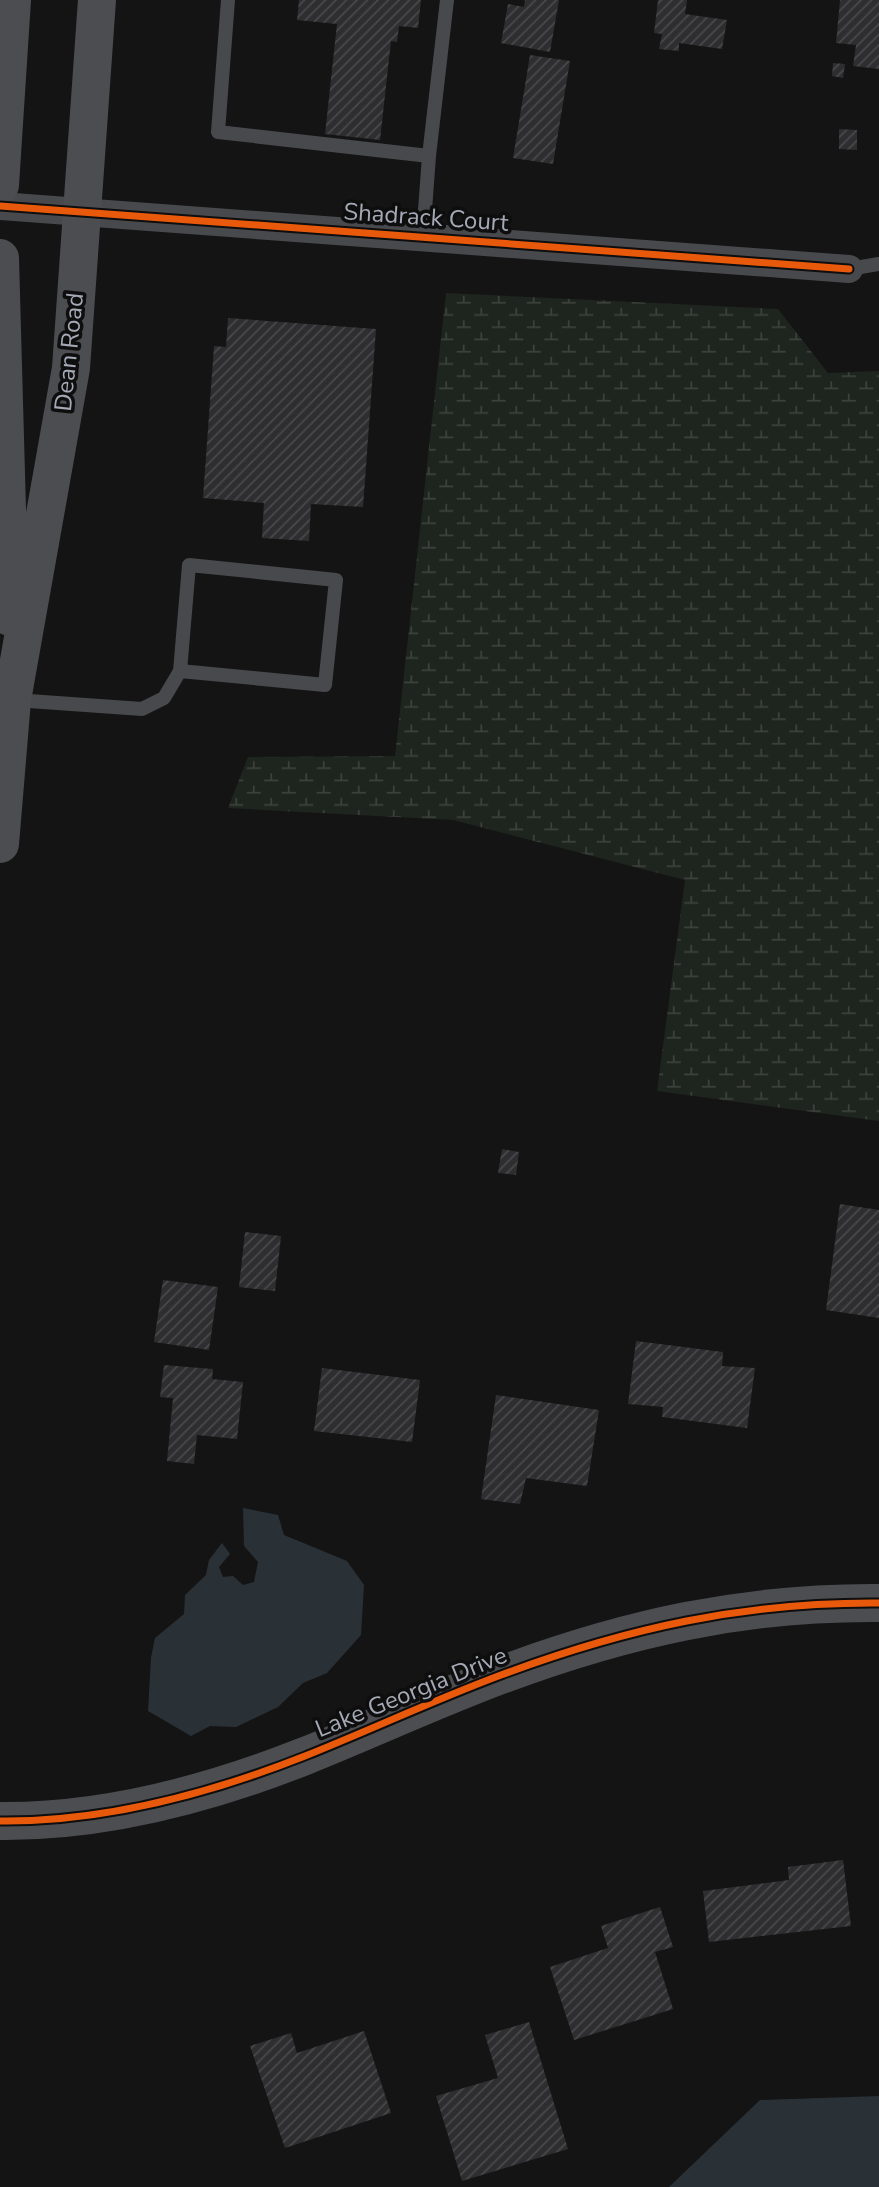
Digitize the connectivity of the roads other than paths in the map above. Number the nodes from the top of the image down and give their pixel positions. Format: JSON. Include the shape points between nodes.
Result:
{"nodes":[{"id":1,"x":12,"y":0,"type":"edge"},
{"id":2,"x":97,"y":0,"type":"edge"},
{"id":3,"x":228,"y":0,"type":"edge"},
{"id":4,"x":447,"y":0,"type":"edge"},
{"id":5,"x":429,"y":156,"type":"junction"},
{"id":6,"x":0,"y":185,"type":"edge"},
{"id":7,"x":0,"y":206,"type":"edge"},
{"id":8,"x":82,"y":212,"type":"junction"},
{"id":9,"x":423,"y":237,"type":"junction"},
{"id":10,"x":0,"y":258,"type":"edge"},
{"id":11,"x":879,"y":264,"type":"edge"},
{"id":12,"x":849,"y":269,"type":"joint"},
{"id":13,"x":180,"y":671,"type":"junction"},
{"id":14,"x":6,"y":699,"type":"edge"},
{"id":15,"x":0,"y":845,"type":"edge"},
{"id":16,"x":879,"y":1603,"type":"edge"},
{"id":17,"x":0,"y":1821,"type":"edge"}],
"edges":[{"from":1,"to":6,"type":"main road"},
{"from":2,"to":8,"type":"main road","name":"Dean Road"},
{"from":3,"to":5,"type":"lane","via":[[218,132]]},
{"from":4,"to":5,"type":"lane"},
{"from":5,"to":9,"type":"lane"},
{"from":7,"to":8,"type":"street","name":"Shadrack Court"},
{"from":8,"to":9,"type":"street","name":"Shadrack Court"},
{"from":8,"to":14,"type":"main road","name":"Dean Road","via":[[71,368]]},
{"from":9,"to":12,"type":"street","name":"Shadrack Court"},
{"from":10,"to":14,"type":"main road","name":"Dean Road"},
{"from":11,"to":12,"type":"lane"},
{"from":13,"to":13,"type":"lane","via":[[189,565],[337,580],[326,685]]},
{"from":13,"to":14,"type":"lane","via":[[164,698],[142,709]]},
{"from":14,"to":15,"type":"main road","name":"Dean Road"},
{"from":16,"to":17,"type":"main road","name":"Lake Georgia Drive","via":[[768,1607],[643,1631],[501,1675],[304,1757],[191,1793],[84,1816]]}]}
